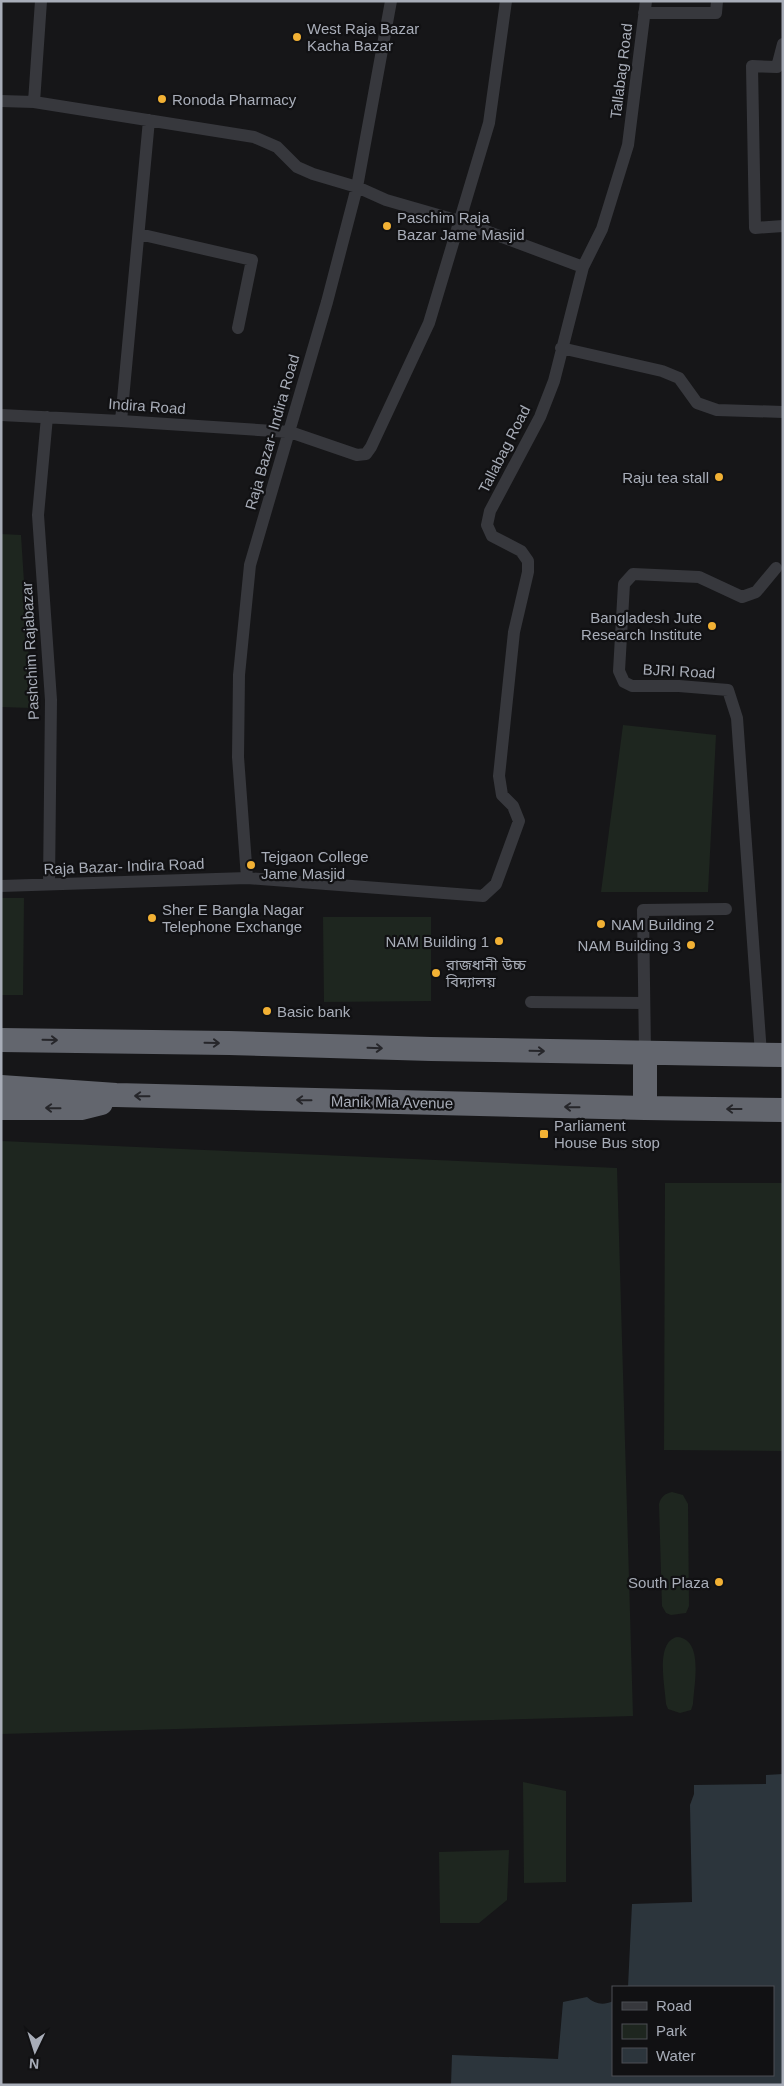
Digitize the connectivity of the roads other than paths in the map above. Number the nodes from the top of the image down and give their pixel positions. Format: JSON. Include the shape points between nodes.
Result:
{"nodes":[{"id":1,"x":41,"y":1,"type":"edge"},
{"id":2,"x":391,"y":1,"type":"edge"},
{"id":3,"x":506,"y":1,"type":"edge"},
{"id":4,"x":717,"y":1,"type":"edge"},
{"id":5,"x":645,"y":7,"type":"edge"},
{"id":6,"x":783,"y":44,"type":"edge"},
{"id":7,"x":1,"y":101,"type":"edge"},
{"id":8,"x":34,"y":102,"type":"junction"},
{"id":9,"x":150,"y":120,"type":"junction"},
{"id":10,"x":357,"y":187,"type":"junction"},
{"id":11,"x":460,"y":221,"type":"junction"},
{"id":12,"x":783,"y":226,"type":"edge"},
{"id":13,"x":138,"y":234,"type":"junction"},
{"id":14,"x":582,"y":267,"type":"junction"},
{"id":15,"x":238,"y":328,"type":"dead end"},
{"id":16,"x":561,"y":348,"type":"junction"},
{"id":17,"x":783,"y":412,"type":"edge"},
{"id":18,"x":1,"y":415,"type":"edge"},
{"id":19,"x":47,"y":418,"type":"junction"},
{"id":20,"x":121,"y":421,"type":"junction"},
{"id":21,"x":290,"y":432,"type":"junction"},
{"id":22,"x":776,"y":568,"type":"dead end"},
{"id":23,"x":247,"y":878,"type":"junction"},
{"id":24,"x":49,"y":884,"type":"junction"},
{"id":25,"x":1,"y":886,"type":"edge"},
{"id":26,"x":490,"y":891,"type":"joint"},
{"id":27,"x":726,"y":909,"type":"dead end"},
{"id":28,"x":531,"y":1002,"type":"dead end"},
{"id":29,"x":644,"y":1003,"type":"junction"},
{"id":30,"x":1,"y":1040,"type":"edge"},
{"id":31,"x":645,"y":1053,"type":"junction"},
{"id":32,"x":772,"y":1054,"type":"edge"},
{"id":33,"x":1,"y":1087,"type":"edge"},
{"id":34,"x":116,"y":1095,"type":"junction"},
{"id":35,"x":1,"y":1108,"type":"edge"},
{"id":36,"x":645,"y":1108,"type":"junction"},
{"id":37,"x":783,"y":1110,"type":"edge"}],
"edges":[{"from":1,"to":8,"type":"street"},
{"from":2,"to":10,"type":"street","name":"Raja Bazar- Indira Road"},
{"from":3,"to":11,"type":"street","via":[[489,123]]},
{"from":4,"to":5,"type":"street","via":[[716,13]]},
{"from":5,"to":14,"type":"street","name":"Tallabag Road","via":[[628,145],[602,228]]},
{"from":6,"to":12,"type":"street","via":[[777,66],[752,66],[755,228]]},
{"from":7,"to":8,"type":"street"},
{"from":8,"to":9,"type":"street"},
{"from":9,"to":10,"type":"street","via":[[254,137],[277,147],[297,167]]},
{"from":9,"to":13,"type":"street"},
{"from":10,"to":11,"type":"street","via":[[386,200]]},
{"from":10,"to":21,"type":"street","name":"Raja Bazar- Indira Road"},
{"from":11,"to":14,"type":"street"},
{"from":11,"to":21,"type":"street","name":"Indira Road","via":[[429,323],[366,454],[357,455]]},
{"from":13,"to":15,"type":"street","via":[[252,260]]},
{"from":13,"to":20,"type":"street"},
{"from":14,"to":16,"type":"street","name":"Tallabag Road"},
{"from":16,"to":17,"type":"street","via":[[662,371],[678,378],[697,403],[717,410]]},
{"from":16,"to":26,"type":"street","name":"Tallabag Road","via":[[554,381],[540,417],[490,511],[487,525],[492,536],[521,551],[528,561],[514,632],[499,776],[502,795],[513,806],[519,821],[496,884]]},
{"from":18,"to":19,"type":"street","name":"Indira Road"},
{"from":19,"to":20,"type":"street","name":"Indira Road"},
{"from":19,"to":24,"type":"street","name":"Pashchim Rajabazar","via":[[38,515],[51,700]]},
{"from":20,"to":21,"type":"street","name":"Indira Road"},
{"from":21,"to":23,"type":"street","name":"Raja Bazar- Indira Road","via":[[250,565],[239,675],[238,757]]},
{"from":22,"to":32,"type":"street","name":"BJRI Road","via":[[756,592],[742,597],[699,577],[633,574],[624,584],[619,671],[624,682],[632,686],[728,690],[737,718]]},
{"from":23,"to":24,"type":"street","name":"Raja Bazar- Indira Road"},
{"from":23,"to":26,"type":"street","name":"Raja Bazar- Indira Road","via":[[483,896]]},
{"from":24,"to":25,"type":"street","name":"Raja Bazar- Indira Road"},
{"from":27,"to":29,"type":"street","via":[[643,910]]},
{"from":28,"to":29,"type":"street"},
{"from":29,"to":31,"type":"street"},
{"from":30,"to":31,"type":"highway","one_way":true},
{"from":31,"to":32,"type":"highway"},
{"from":31,"to":36,"type":"highway"},
{"from":33,"to":34,"type":"highway","name":"Manik Mia Avenue"},
{"from":34,"to":35,"type":"highway","one_way":true,"via":[[93,1106],[80,1108]]},
{"from":36,"to":34,"type":"highway","name":"Manik Mia Avenue","one_way":true},
{"from":37,"to":36,"type":"highway","name":"Manik Mia Avenue","one_way":true}]}
